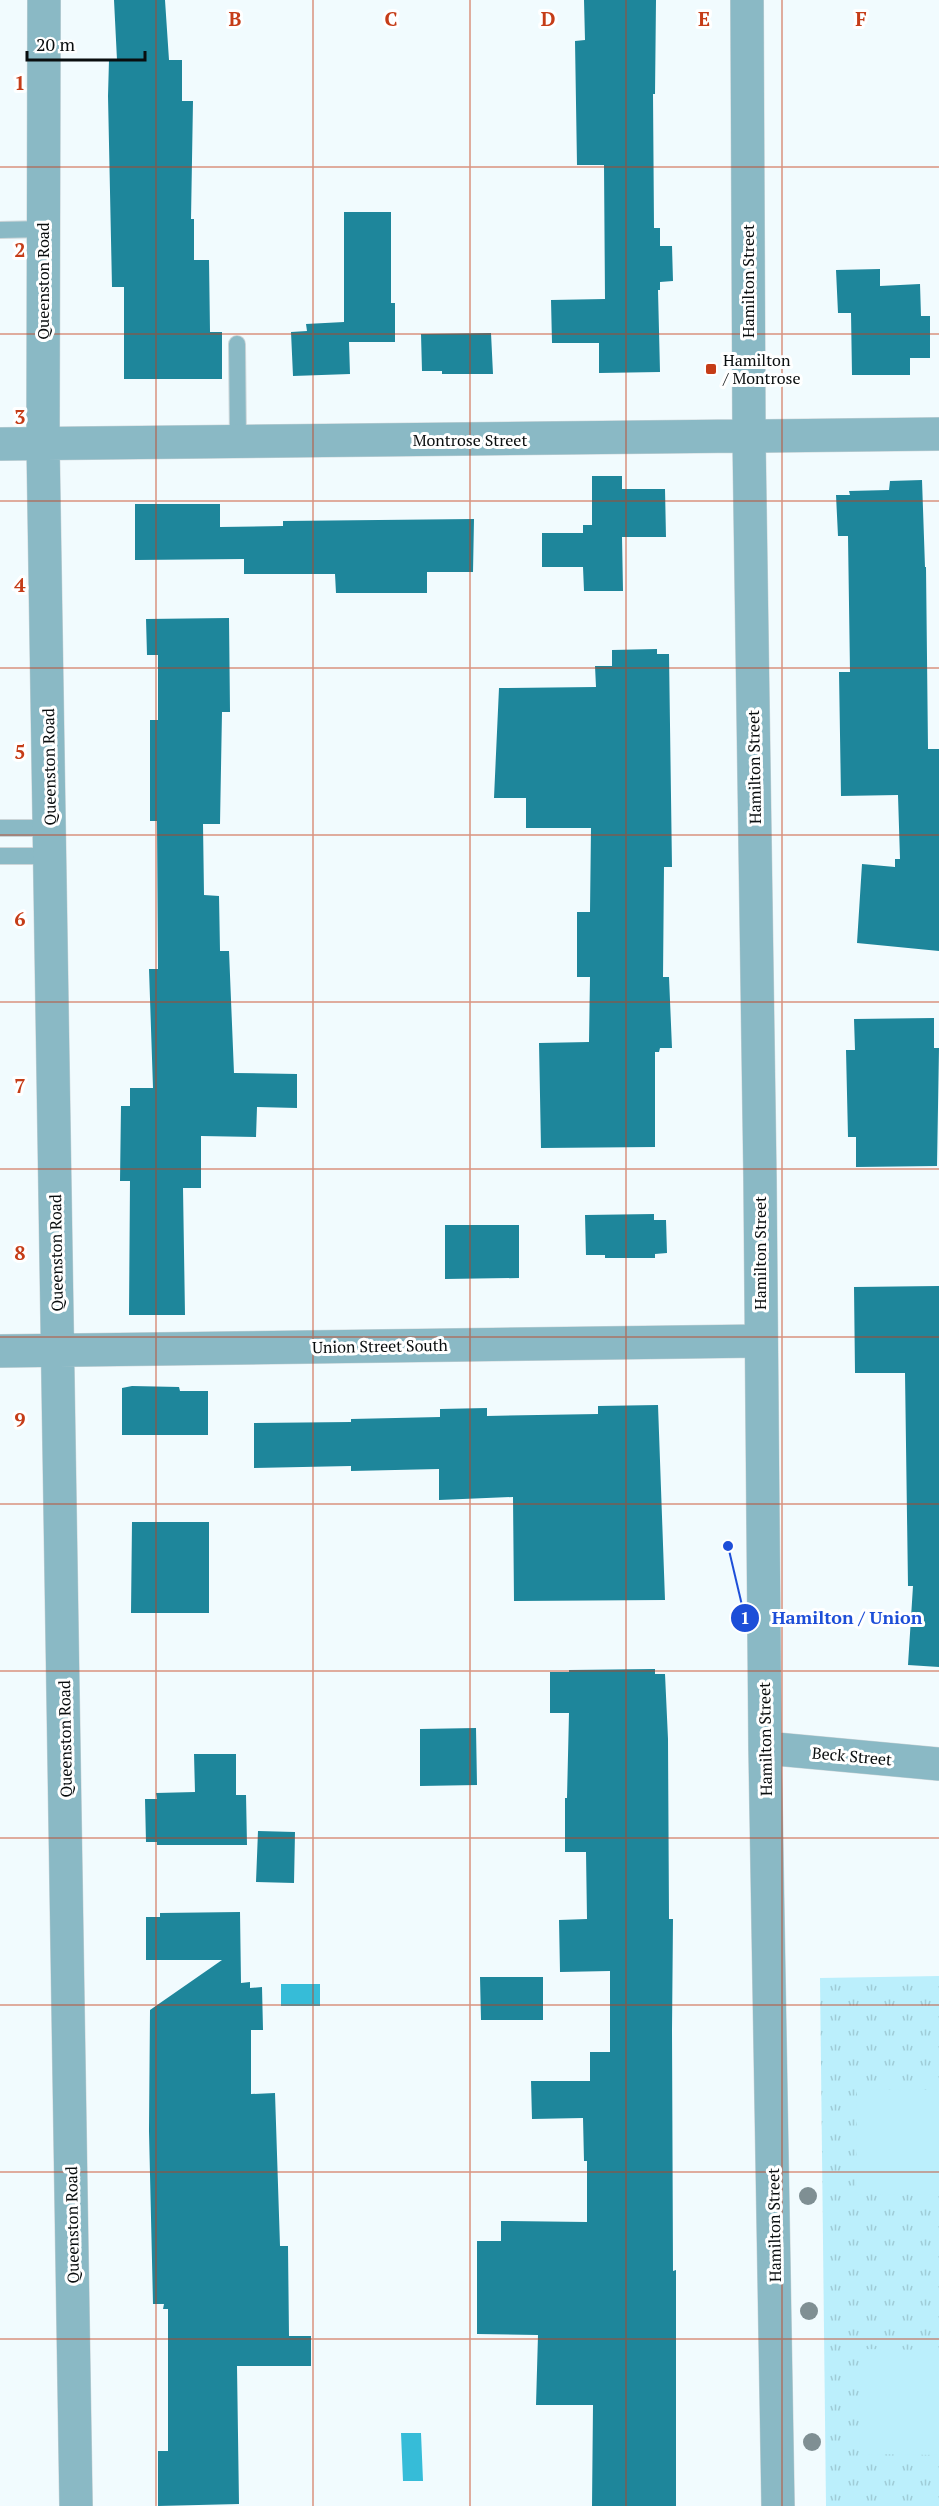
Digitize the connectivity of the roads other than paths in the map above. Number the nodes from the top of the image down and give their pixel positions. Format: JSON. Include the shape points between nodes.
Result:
{"nodes":[{"id":1,"x":44,"y":0,"type":"edge"},
{"id":2,"x":747,"y":0,"type":"edge"},
{"id":3,"x":44,"y":229,"type":"junction"},
{"id":4,"x":0,"y":230,"type":"edge"},
{"id":5,"x":237,"y":344,"type":"dead end"},
{"id":6,"x":939,"y":434,"type":"edge"},
{"id":7,"x":749,"y":437,"type":"junction"},
{"id":8,"x":238,"y":442,"type":"junction"},
{"id":9,"x":43,"y":443,"type":"junction"},
{"id":10,"x":0,"y":444,"type":"edge"},
{"id":11,"x":0,"y":828,"type":"edge"},
{"id":12,"x":50,"y":841,"type":"junction"},
{"id":13,"x":0,"y":856,"type":"edge"},
{"id":14,"x":760,"y":1341,"type":"junction"},
{"id":15,"x":58,"y":1350,"type":"junction"},
{"id":16,"x":0,"y":1351,"type":"edge"},
{"id":17,"x":765,"y":1748,"type":"junction"},
{"id":18,"x":939,"y":1764,"type":"edge"},
{"id":19,"x":76,"y":2506,"type":"edge"},
{"id":20,"x":778,"y":2506,"type":"edge"}],
"edges":[{"from":1,"to":3,"type":"street","name":"Queenston Road"},
{"from":2,"to":7,"type":"street","name":"Hamilton Street"},
{"from":3,"to":4,"type":"lane"},
{"from":3,"to":9,"type":"street","name":"Queenston Road"},
{"from":5,"to":8,"type":"lane"},
{"from":6,"to":7,"type":"street","name":"Montrose Street"},
{"from":7,"to":8,"type":"street","name":"Montrose Street"},
{"from":7,"to":14,"type":"street","name":"Hamilton Street"},
{"from":8,"to":9,"type":"street","name":"Montrose Street"},
{"from":9,"to":10,"type":"street","name":"Montrose Street"},
{"from":9,"to":12,"type":"street","name":"Queenston Road"},
{"from":11,"to":12,"type":"lane","via":[[49,828]]},
{"from":12,"to":13,"type":"lane"},
{"from":12,"to":15,"type":"street","name":"Queenston Road"},
{"from":14,"to":15,"type":"street","name":"Union Street South"},
{"from":14,"to":17,"type":"street","name":"Hamilton Street"},
{"from":15,"to":16,"type":"street","name":"Union Street South"},
{"from":15,"to":19,"type":"street","name":"Queenston Road"},
{"from":17,"to":18,"type":"street","name":"Beck Street"},
{"from":17,"to":20,"type":"street","name":"Hamilton Street"}]}
